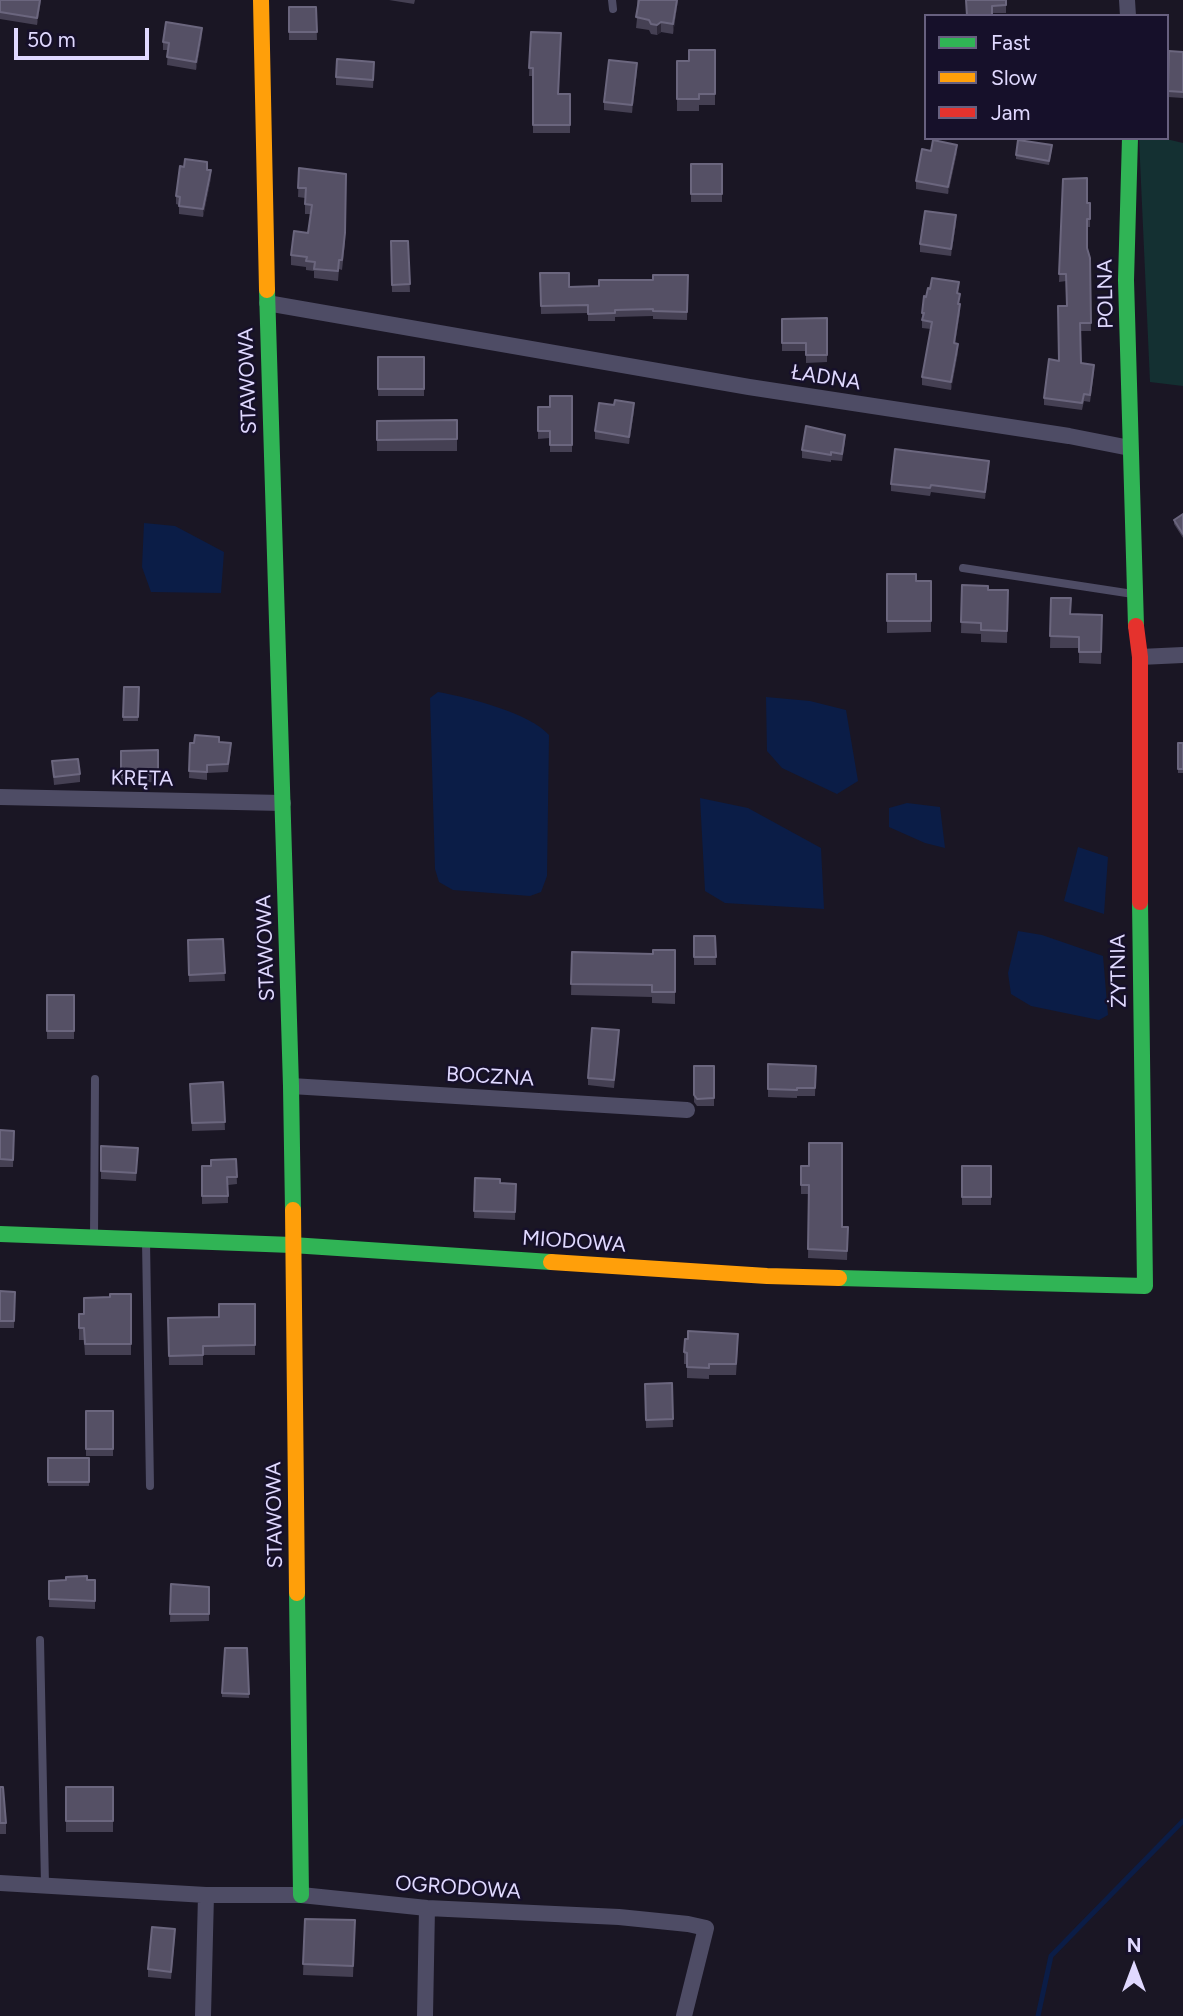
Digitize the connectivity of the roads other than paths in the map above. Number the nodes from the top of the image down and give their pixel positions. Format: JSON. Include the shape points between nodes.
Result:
{"nodes":[{"id":1,"x":261,"y":0,"type":"edge"},
{"id":2,"x":1130,"y":140,"type":"edge"},
{"id":3,"x":267,"y":303,"type":"junction"},
{"id":4,"x":1130,"y":448,"type":"junction"},
{"id":5,"x":963,"y":568,"type":"dead end"},
{"id":6,"x":1135,"y":595,"type":"junction"},
{"id":7,"x":1183,"y":655,"type":"edge"},
{"id":8,"x":1140,"y":657,"type":"junction"},
{"id":9,"x":0,"y":797,"type":"edge"},
{"id":10,"x":283,"y":803,"type":"junction"},
{"id":11,"x":95,"y":1079,"type":"dead end"},
{"id":12,"x":291,"y":1086,"type":"junction"},
{"id":13,"x":687,"y":1110,"type":"dead end"},
{"id":14,"x":0,"y":1234,"type":"edge"},
{"id":15,"x":94,"y":1238,"type":"junction"},
{"id":16,"x":146,"y":1240,"type":"junction"},
{"id":17,"x":292,"y":1245,"type":"junction"},
{"id":18,"x":1145,"y":1286,"type":"joint"},
{"id":19,"x":150,"y":1486,"type":"dead end"},
{"id":20,"x":40,"y":1640,"type":"dead end"},
{"id":21,"x":0,"y":1883,"type":"edge"},
{"id":22,"x":45,"y":1885,"type":"junction"},
{"id":23,"x":206,"y":1895,"type":"junction"},
{"id":24,"x":301,"y":1895,"type":"junction"},
{"id":25,"x":427,"y":1908,"type":"junction"},
{"id":26,"x":203,"y":2016,"type":"edge"},
{"id":27,"x":425,"y":2016,"type":"edge"},
{"id":28,"x":684,"y":2016,"type":"edge"}],
"edges":[{"from":1,"to":3,"type":"street","name":"STAWOWA"},
{"from":2,"to":4,"type":"street","name":"POLNA","via":[[1126,280]]},
{"from":3,"to":4,"type":"street","name":"ŁADNA"},
{"from":3,"to":10,"type":"street","name":"STAWOWA"},
{"from":4,"to":6,"type":"street"},
{"from":5,"to":6,"type":"lane"},
{"from":6,"to":8,"type":"street"},
{"from":7,"to":8,"type":"street"},
{"from":8,"to":18,"type":"street","name":"ŻYTNIA"},
{"from":9,"to":10,"type":"street","name":"KRĘTA"},
{"from":10,"to":12,"type":"street","name":"STAWOWA"},
{"from":11,"to":15,"type":"lane"},
{"from":12,"to":13,"type":"street","name":"BOCZNA"},
{"from":12,"to":17,"type":"street","name":"STAWOWA"},
{"from":14,"to":15,"type":"street","name":"MIODOWA"},
{"from":15,"to":16,"type":"street","name":"MIODOWA"},
{"from":16,"to":17,"type":"street","name":"MIODOWA"},
{"from":16,"to":19,"type":"lane"},
{"from":17,"to":18,"type":"street","name":"MIODOWA","via":[[767,1276]]},
{"from":17,"to":24,"type":"street","name":"STAWOWA"},
{"from":20,"to":22,"type":"lane"},
{"from":21,"to":22,"type":"street","name":"OGRODOWA"},
{"from":22,"to":23,"type":"street","name":"OGRODOWA"},
{"from":23,"to":24,"type":"street","name":"OGRODOWA"},
{"from":23,"to":26,"type":"street"},
{"from":24,"to":25,"type":"street","name":"OGRODOWA"},
{"from":25,"to":27,"type":"street"},
{"from":25,"to":28,"type":"street","name":"OGRODOWA","via":[[619,1917],[706,1928]]}]}
